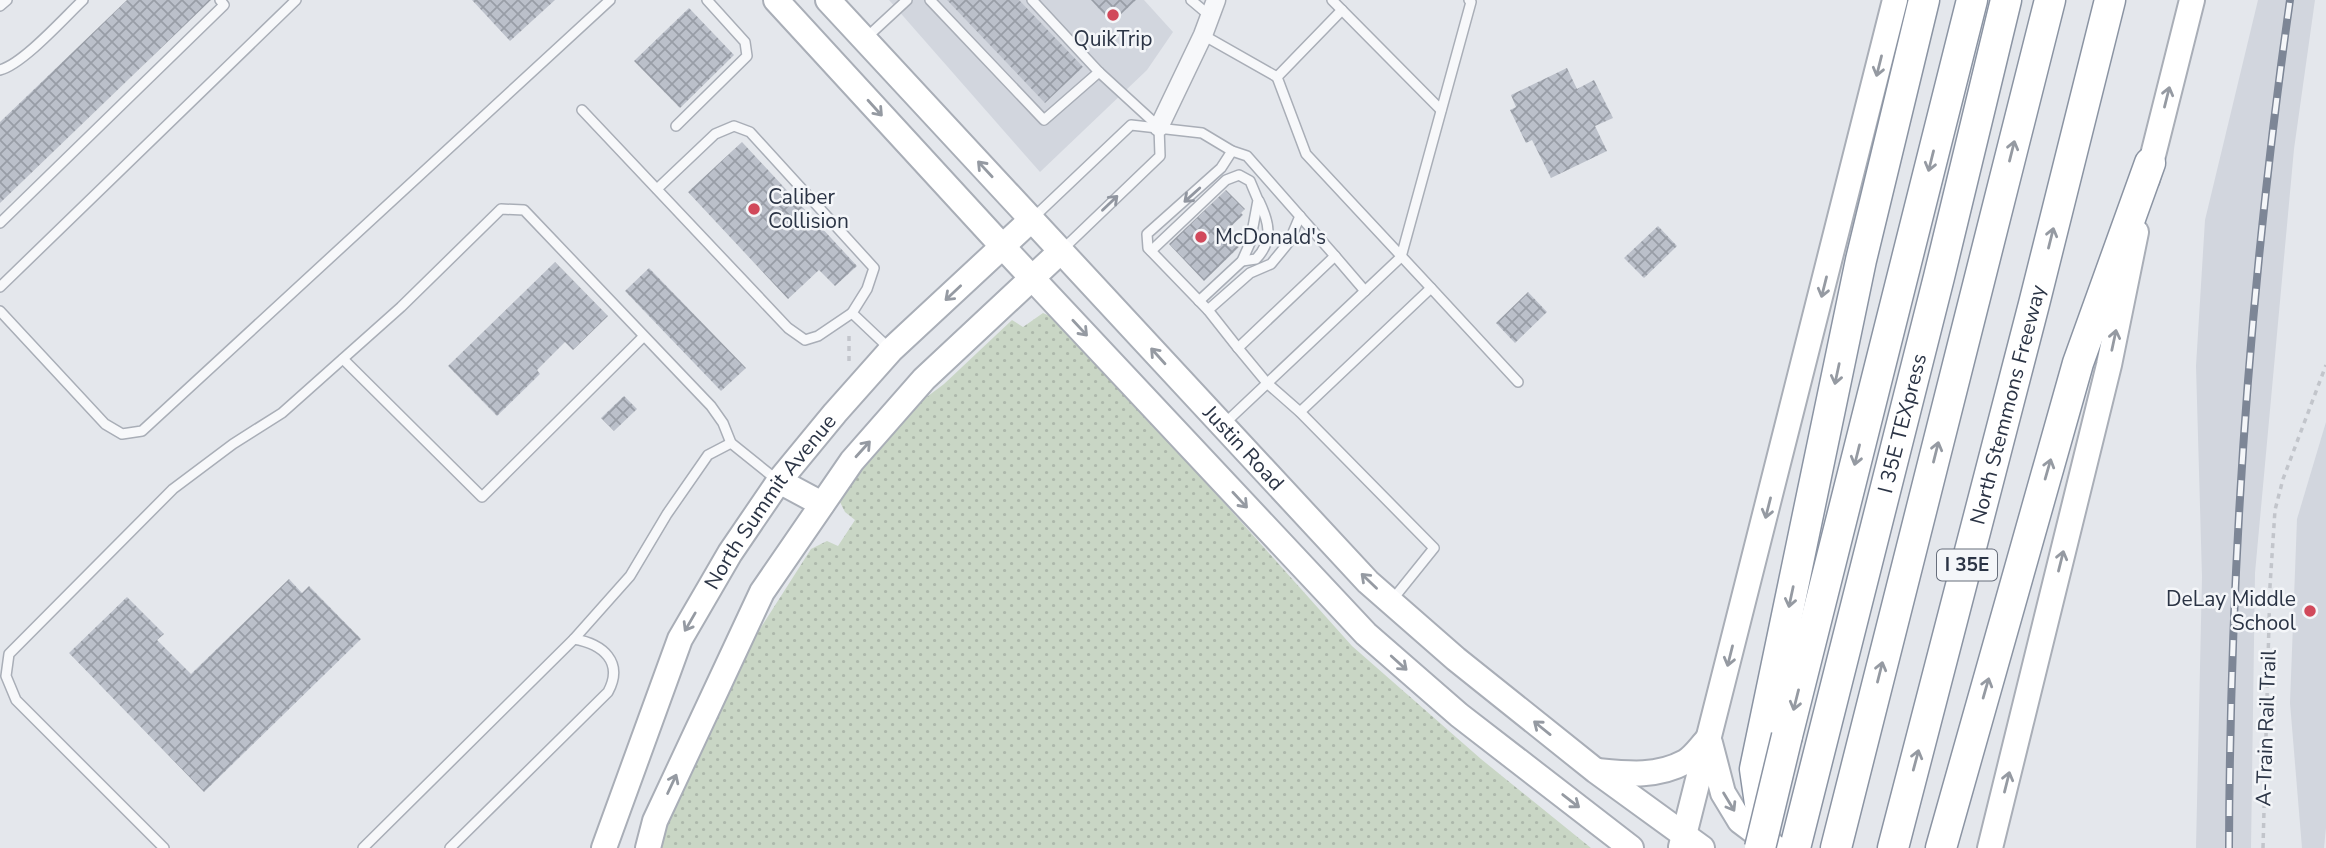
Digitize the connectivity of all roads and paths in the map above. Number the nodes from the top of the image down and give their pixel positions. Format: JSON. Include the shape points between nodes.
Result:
{"nodes":[{"id":1,"x":7,"y":0,"type":"edge"},
{"id":2,"x":83,"y":0,"type":"edge"},
{"id":3,"x":219,"y":0,"type":"edge"},
{"id":4,"x":296,"y":0,"type":"edge"},
{"id":5,"x":610,"y":0,"type":"edge"},
{"id":6,"x":707,"y":0,"type":"edge"},
{"id":7,"x":776,"y":0,"type":"edge"},
{"id":8,"x":828,"y":0,"type":"edge"},
{"id":9,"x":906,"y":0,"type":"edge"},
{"id":10,"x":930,"y":0,"type":"edge"},
{"id":11,"x":1032,"y":0,"type":"edge"},
{"id":12,"x":1191,"y":0,"type":"edge"},
{"id":13,"x":1332,"y":0,"type":"edge"},
{"id":14,"x":1469,"y":0,"type":"edge"},
{"id":15,"x":1895,"y":0,"type":"edge"},
{"id":16,"x":1924,"y":0,"type":"edge"},
{"id":17,"x":1972,"y":0,"type":"edge"},
{"id":18,"x":2007,"y":0,"type":"edge"},
{"id":19,"x":2050,"y":0,"type":"edge"},
{"id":20,"x":2109,"y":0,"type":"edge"},
{"id":21,"x":2192,"y":0,"type":"edge"},
{"id":22,"x":0,"y":6,"type":"edge"},
{"id":23,"x":1213,"y":8,"type":"edge"},
{"id":24,"x":1342,"y":9,"type":"junction"},
{"id":25,"x":1203,"y":35,"type":"junction"},
{"id":26,"x":864,"y":39,"type":"junction"},
{"id":27,"x":0,"y":70,"type":"edge"},
{"id":28,"x":1099,"y":72,"type":"junction"},
{"id":29,"x":1277,"y":77,"type":"junction"},
{"id":30,"x":582,"y":110,"type":"dead end"},
{"id":31,"x":1441,"y":110,"type":"junction"},
{"id":32,"x":676,"y":126,"type":"dead end"},
{"id":33,"x":1159,"y":127,"type":"junction"},
{"id":34,"x":1232,"y":151,"type":"junction"},
{"id":35,"x":2150,"y":163,"type":"junction"},
{"id":36,"x":657,"y":189,"type":"junction"},
{"id":37,"x":1258,"y":200,"type":"junction"},
{"id":38,"x":1300,"y":216,"type":"junction"},
{"id":39,"x":1032,"y":219,"type":"junction"},
{"id":40,"x":0,"y":223,"type":"edge"},
{"id":41,"x":1003,"y":247,"type":"junction"},
{"id":42,"x":1061,"y":251,"type":"junction"},
{"id":43,"x":1152,"y":251,"type":"junction"},
{"id":44,"x":1335,"y":256,"type":"junction"},
{"id":45,"x":1401,"y":257,"type":"junction"},
{"id":46,"x":1242,"y":261,"type":"junction"},
{"id":47,"x":1033,"y":279,"type":"junction"},
{"id":48,"x":0,"y":287,"type":"edge"},
{"id":49,"x":1431,"y":288,"type":"junction"},
{"id":50,"x":1365,"y":291,"type":"junction"},
{"id":51,"x":1199,"y":301,"type":"junction"},
{"id":52,"x":1208,"y":310,"type":"junction"},
{"id":53,"x":0,"y":311,"type":"edge"},
{"id":54,"x":852,"y":313,"type":"junction"},
{"id":55,"x":849,"y":334,"type":"dead end"},
{"id":56,"x":643,"y":337,"type":"junction"},
{"id":57,"x":1238,"y":348,"type":"junction"},
{"id":58,"x":891,"y":350,"type":"junction"},
{"id":59,"x":343,"y":359,"type":"junction"},
{"id":60,"x":849,"y":361,"type":"dead end"},
{"id":61,"x":2326,"y":365,"type":"edge"},
{"id":62,"x":1518,"y":382,"type":"dead end"},
{"id":63,"x":1267,"y":383,"type":"junction"},
{"id":64,"x":1300,"y":412,"type":"junction"},
{"id":65,"x":1222,"y":426,"type":"junction"},
{"id":66,"x":732,"y":443,"type":"junction"},
{"id":67,"x":779,"y":481,"type":"junction"},
{"id":68,"x":822,"y":504,"type":"junction"},
{"id":69,"x":1391,"y":602,"type":"junction"},
{"id":70,"x":574,"y":639,"type":"junction"},
{"id":71,"x":1709,"y":738,"type":"junction"},
{"id":72,"x":1596,"y":771,"type":"junction"},
{"id":73,"x":1896,"y":837,"type":"edge"},
{"id":74,"x":1767,"y":843,"type":"edge"},
{"id":75,"x":1689,"y":844,"type":"edge"},
{"id":76,"x":163,"y":848,"type":"edge"},
{"id":77,"x":363,"y":848,"type":"edge"},
{"id":78,"x":450,"y":848,"type":"edge"},
{"id":79,"x":604,"y":848,"type":"edge"},
{"id":80,"x":648,"y":848,"type":"edge"},
{"id":81,"x":1631,"y":848,"type":"edge"},
{"id":82,"x":1795,"y":848,"type":"edge"},
{"id":83,"x":1836,"y":848,"type":"edge"},
{"id":84,"x":1941,"y":848,"type":"edge"},
{"id":85,"x":1990,"y":848,"type":"edge"},
{"id":86,"x":2263,"y":848,"type":"edge"}],
"edges":[{"from":1,"to":22,"type":"lane"},
{"from":2,"to":27,"type":"lane","via":[[19,59]]},
{"from":3,"to":40,"type":"lane","via":[[224,5]]},
{"from":4,"to":48,"type":"lane"},
{"from":5,"to":53,"type":"lane","via":[[142,431],[122,434],[105,424]]},
{"from":6,"to":32,"type":"lane","via":[[745,42],[747,56]]},
{"from":7,"to":41,"type":"main road","name":"Justin Road","one_way":true},
{"from":8,"to":26,"type":"main road","name":"Justin Road"},
{"from":9,"to":26,"type":"lane"},
{"from":10,"to":28,"type":"lane","via":[[1044,120]]},
{"from":11,"to":28,"type":"lane"},
{"from":12,"to":23,"type":"lane"},
{"from":13,"to":24,"type":"lane"},
{"from":14,"to":31,"type":"lane"},
{"from":15,"to":71,"type":"main road","one_way":true},
{"from":16,"to":74,"type":"highway","one_way":true,"via":[[1861,260],[1755,769]]},
{"from":17,"to":74,"type":"highway","one_way":true,"bridge":true,"via":[[1787,736]]},
{"from":18,"to":82,"type":"highway","name":"I 35E TEXpress"},
{"from":83,"to":19,"type":"highway","one_way":true},
{"from":73,"to":20,"type":"highway","name":"North Stemmons Freeway","number":"I 35E","one_way":true},
{"from":35,"to":21,"type":"main road","one_way":true},
{"from":23,"to":25,"type":"street"},
{"from":24,"to":29,"type":"lane"},
{"from":24,"to":31,"type":"lane"},
{"from":25,"to":29,"type":"lane"},
{"from":25,"to":33,"type":"street"},
{"from":39,"to":26,"type":"main road","name":"Justin Road","one_way":true},
{"from":28,"to":33,"type":"lane"},
{"from":29,"to":45,"type":"lane","via":[[1306,154]]},
{"from":30,"to":36,"type":"lane"},
{"from":31,"to":45,"type":"lane"},
{"from":33,"to":34,"type":"lane","via":[[1202,133]]},
{"from":33,"to":39,"type":"lane","via":[[1131,125]]},
{"from":42,"to":33,"type":"lane","one_way":true,"via":[[1160,156]]},
{"from":34,"to":38,"type":"lane","via":[[1247,156]]},
{"from":34,"to":43,"type":"lane","one_way":true,"via":[[1221,168],[1147,234]]},
{"from":84,"to":35,"type":"highway","one_way":true,"via":[[2077,363]]},
{"from":85,"to":35,"type":"main road","one_way":true,"via":[[2109,365]]},
{"from":36,"to":54,"type":"lane","via":[[788,328],[805,340]]},
{"from":36,"to":54,"type":"lane","via":[[715,134],[734,126],[750,132],[874,268]]},
{"from":37,"to":43,"type":"lane","via":[[1250,181],[1231,176]]},
{"from":37,"to":46,"type":"lane"},
{"from":37,"to":46,"type":"lane","via":[[1268,224],[1268,243],[1256,259]]},
{"from":38,"to":44,"type":"lane"},
{"from":38,"to":52,"type":"lane","via":[[1289,242],[1271,264],[1250,273]]},
{"from":39,"to":41,"type":"main road","name":"North Summit Avenue"},
{"from":39,"to":42,"type":"main road","name":"Justin Road"},
{"from":41,"to":47,"type":"main road","name":"Justin Road"},
{"from":41,"to":58,"type":"main road","name":"North Summit Avenue","one_way":true},
{"from":42,"to":47,"type":"main road","name":"North Summit Avenue"},
{"from":65,"to":42,"type":"main road","name":"Justin Road","one_way":true},
{"from":43,"to":51,"type":"lane"},
{"from":44,"to":50,"type":"lane"},
{"from":44,"to":57,"type":"lane"},
{"from":45,"to":49,"type":"lane"},
{"from":45,"to":50,"type":"lane"},
{"from":46,"to":51,"type":"lane"},
{"from":68,"to":47,"type":"main road","name":"North Summit Avenue","one_way":true,"via":[[852,461],[924,379]]},
{"from":47,"to":81,"type":"main road","name":"Justin Road","one_way":true,"via":[[1366,634],[1466,721]]},
{"from":49,"to":62,"type":"lane"},
{"from":49,"to":64,"type":"lane"},
{"from":50,"to":63,"type":"lane"},
{"from":51,"to":52,"type":"lane"},
{"from":52,"to":57,"type":"lane"},
{"from":54,"to":58,"type":"lane"},
{"from":55,"to":60,"type":"path"},
{"from":56,"to":59,"type":"lane","via":[[524,210],[501,209]]},
{"from":56,"to":59,"type":"lane","via":[[482,497]]},
{"from":56,"to":66,"type":"lane","via":[[711,407]]},
{"from":57,"to":63,"type":"lane"},
{"from":58,"to":67,"type":"main road","name":"North Summit Avenue"},
{"from":59,"to":76,"type":"lane","via":[[282,413],[173,489],[9,654],[6,676],[16,700]]},
{"from":61,"to":86,"type":"path","name":"A-Train Rail Trail","via":[[2275,510]]},
{"from":63,"to":64,"type":"lane"},
{"from":63,"to":65,"type":"lane"},
{"from":64,"to":69,"type":"lane","via":[[1434,548]]},
{"from":69,"to":65,"type":"main road","name":"Justin Road","one_way":true},
{"from":66,"to":67,"type":"lane"},
{"from":66,"to":70,"type":"lane","via":[[708,455],[630,576]]},
{"from":67,"to":68,"type":"main road"},
{"from":67,"to":79,"type":"main road","name":"North Summit Avenue","one_way":true,"via":[[680,639]]},
{"from":80,"to":68,"type":"main road","name":"North Summit Avenue","one_way":true,"via":[[655,821],[762,592]]},
{"from":72,"to":69,"type":"main road","name":"Justin Road","one_way":true},
{"from":70,"to":77,"type":"lane"},
{"from":70,"to":78,"type":"lane","via":[[608,655],[614,672],[608,692]]},
{"from":71,"to":72,"type":"main road","via":[[1687,761],[1660,772]]},
{"from":71,"to":74,"type":"main road","one_way":true,"via":[[1723,793],[1741,821]]},
{"from":71,"to":75,"type":"main road"},
{"from":72,"to":75,"type":"main road","name":"Justin Road"}]}
